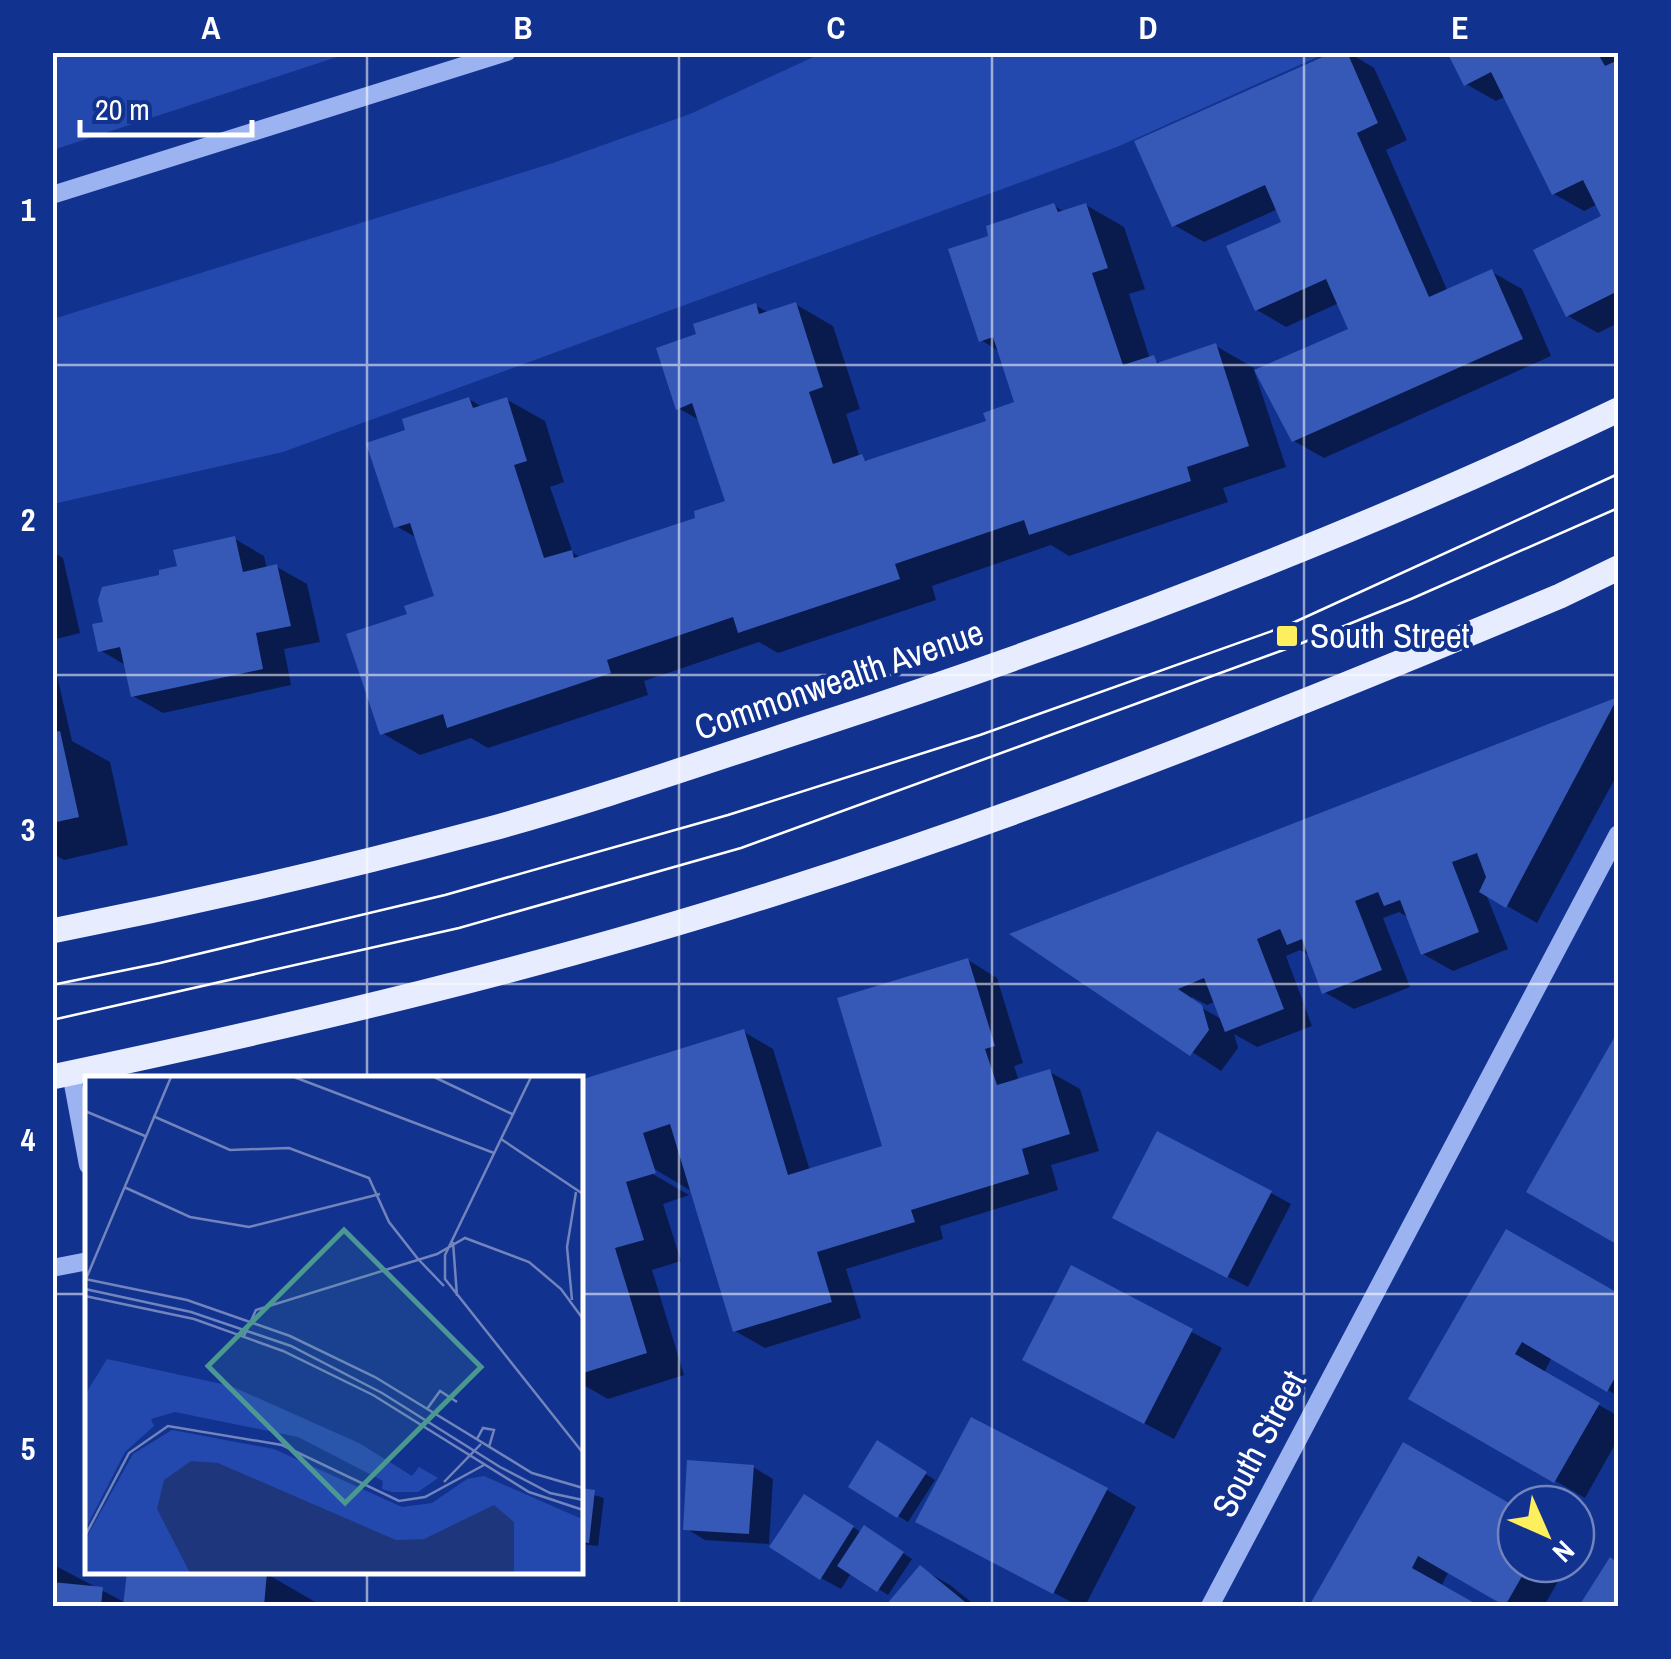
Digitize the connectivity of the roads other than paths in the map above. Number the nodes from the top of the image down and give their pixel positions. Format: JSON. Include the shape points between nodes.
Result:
{"nodes":[{"id":1,"x":507,"y":52,"type":"edge"},
{"id":2,"x":52,"y":195,"type":"edge"},
{"id":3,"x":1618,"y":410,"type":"edge"},
{"id":4,"x":1618,"y":568,"type":"edge"},
{"id":5,"x":1618,"y":834,"type":"edge"},
{"id":6,"x":52,"y":931,"type":"edge"},
{"id":7,"x":62,"y":1075,"type":"edge"},
{"id":8,"x":85,"y":1155,"type":"edge"},
{"id":9,"x":85,"y":1262,"type":"edge"},
{"id":10,"x":52,"y":1268,"type":"edge"},
{"id":11,"x":1210,"y":1606,"type":"edge"}],
"edges":[{"from":1,"to":2,"type":"street"},
{"from":3,"to":6,"type":"main road","name":"Commonwealth Avenue","via":[[1302,550],[902,698],[493,828]]},
{"from":4,"to":7,"type":"main road","via":[[1192,748],[785,890],[379,1004]]},
{"from":5,"to":11,"type":"street","name":"South Street"},
{"from":7,"to":8,"type":"street"},
{"from":9,"to":10,"type":"street"}]}
